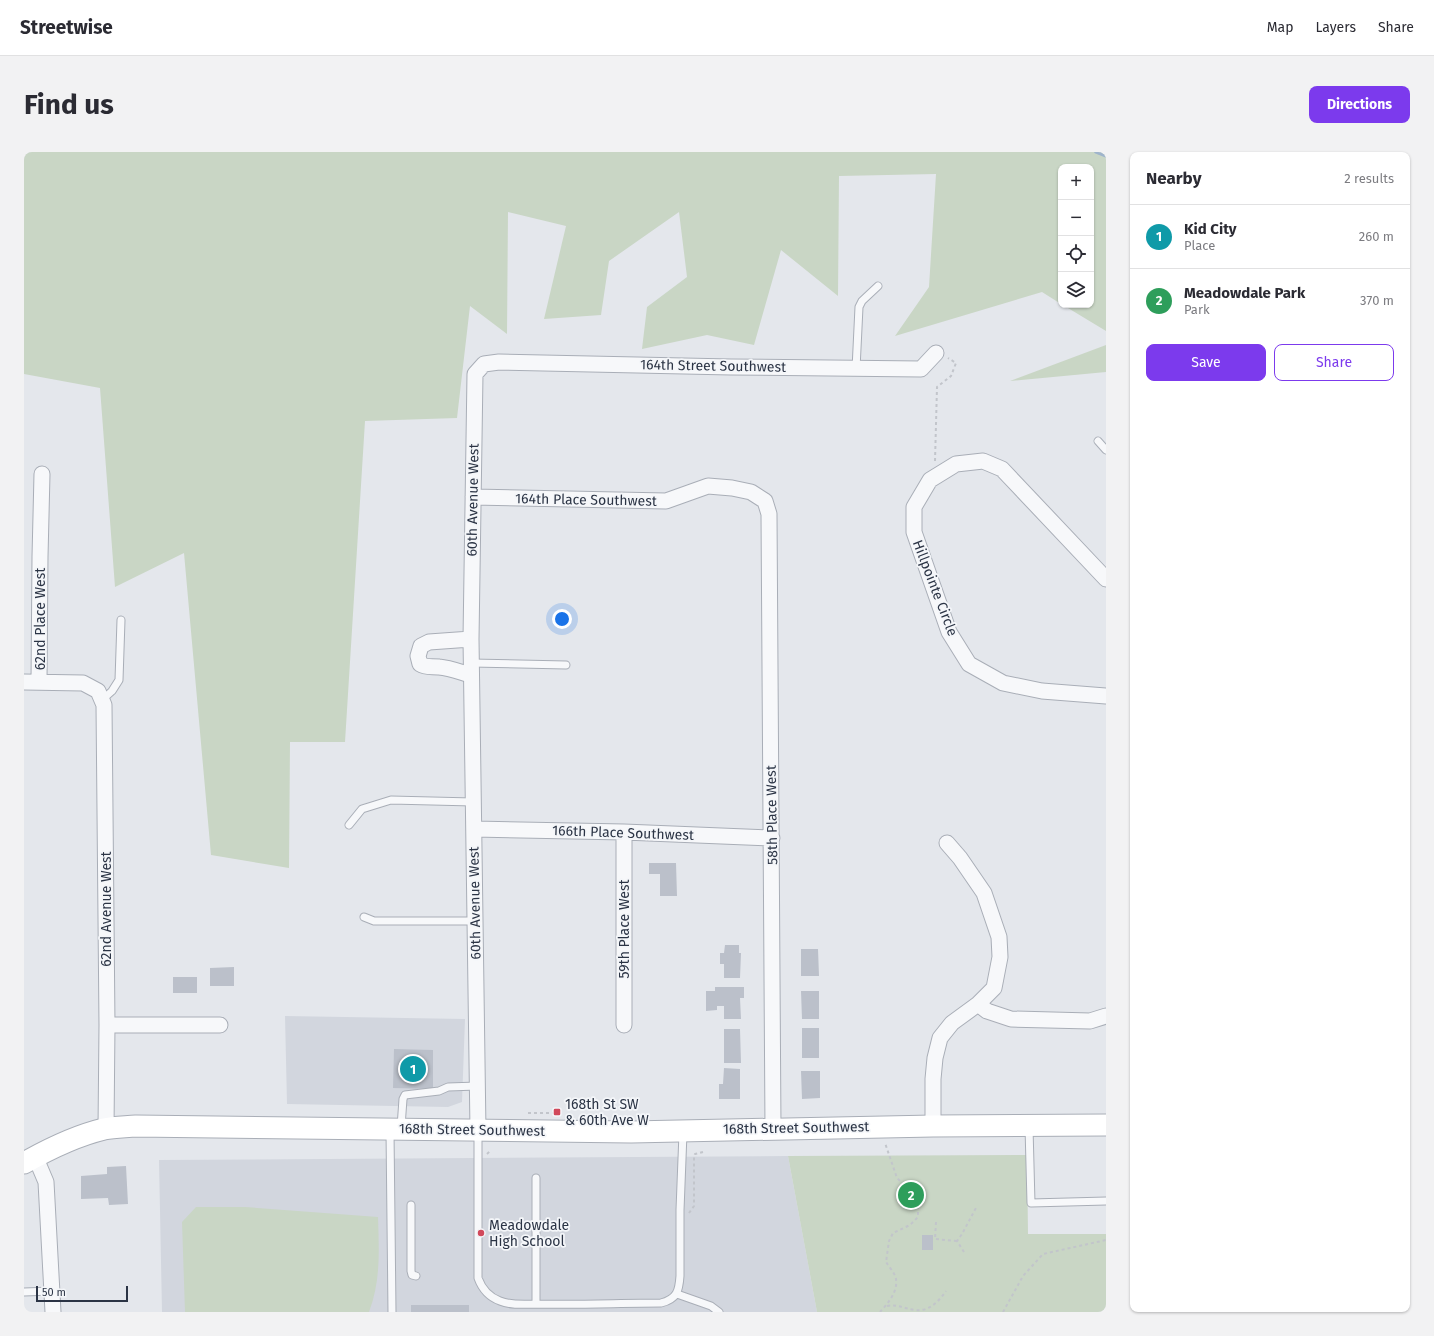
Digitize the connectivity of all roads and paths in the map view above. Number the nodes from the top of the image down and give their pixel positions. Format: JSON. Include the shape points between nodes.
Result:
{"nodes":[{"id":1,"x":878,"y":286,"type":"dead end"},
{"id":2,"x":936,"y":353,"type":"joint"},
{"id":3,"x":484,"y":364,"type":"joint"},
{"id":4,"x":856,"y":369,"type":"junction"},
{"id":5,"x":1098,"y":441,"type":"dead end"},
{"id":6,"x":1106,"y":450,"type":"edge"},
{"id":7,"x":42,"y":474,"type":"dead end"},
{"id":8,"x":940,"y":474,"type":"junction"},
{"id":9,"x":473,"y":497,"type":"junction"},
{"id":10,"x":765,"y":501,"type":"joint"},
{"id":11,"x":1106,"y":579,"type":"edge"},
{"id":12,"x":121,"y":620,"type":"dead end"},
{"id":13,"x":471,"y":639,"type":"junction"},
{"id":14,"x":566,"y":665,"type":"dead end"},
{"id":15,"x":471,"y":669,"type":"junction"},
{"id":16,"x":24,"y":682,"type":"edge"},
{"id":17,"x":39,"y":682,"type":"junction"},
{"id":18,"x":100,"y":696,"type":"junction"},
{"id":19,"x":1106,"y":696,"type":"edge"},
{"id":20,"x":473,"y":802,"type":"junction"},
{"id":21,"x":349,"y":825,"type":"dead end"},
{"id":22,"x":474,"y":829,"type":"junction"},
{"id":23,"x":624,"y":832,"type":"junction"},
{"id":24,"x":772,"y":838,"type":"junction"},
{"id":25,"x":947,"y":844,"type":"dead end"},
{"id":26,"x":364,"y":917,"type":"dead end"},
{"id":27,"x":475,"y":921,"type":"junction"},
{"id":28,"x":978,"y":1004,"type":"junction"},
{"id":29,"x":1106,"y":1016,"type":"edge"},
{"id":30,"x":107,"y":1025,"type":"junction"},
{"id":31,"x":220,"y":1025,"type":"dead end"},
{"id":32,"x":624,"y":1025,"type":"dead end"},
{"id":33,"x":477,"y":1086,"type":"junction"},
{"id":34,"x":528,"y":1113,"type":"dead end"},
{"id":35,"x":556,"y":1113,"type":"dead end"},
{"id":36,"x":1029,"y":1125,"type":"junction"},
{"id":37,"x":1106,"y":1125,"type":"edge"},
{"id":38,"x":879,"y":1126,"type":"junction"},
{"id":39,"x":933,"y":1126,"type":"junction"},
{"id":40,"x":106,"y":1129,"type":"junction"},
{"id":41,"x":396,"y":1129,"type":"junction"},
{"id":42,"x":773,"y":1129,"type":"junction"},
{"id":43,"x":478,"y":1131,"type":"junction"},
{"id":44,"x":684,"y":1131,"type":"junction"},
{"id":45,"x":703,"y":1152,"type":"dead end"},
{"id":46,"x":30,"y":1160,"type":"edge"},
{"id":47,"x":536,"y":1178,"type":"dead end"},
{"id":48,"x":1106,"y":1201,"type":"edge"},
{"id":49,"x":411,"y":1205,"type":"dead end"},
{"id":50,"x":977,"y":1206,"type":"dead end"},
{"id":51,"x":688,"y":1214,"type":"dead end"},
{"id":52,"x":936,"y":1222,"type":"dead end"},
{"id":53,"x":1106,"y":1240,"type":"edge"},
{"id":54,"x":957,"y":1241,"type":"junction"},
{"id":55,"x":964,"y":1252,"type":"dead end"},
{"id":56,"x":416,"y":1276,"type":"dead end"},
{"id":57,"x":52,"y":1291,"type":"junction"},
{"id":58,"x":24,"y":1292,"type":"edge"},
{"id":59,"x":946,"y":1292,"type":"dead end"},
{"id":60,"x":677,"y":1294,"type":"junction"},
{"id":61,"x":536,"y":1304,"type":"junction"},
{"id":62,"x":886,"y":1306,"type":"junction"},
{"id":63,"x":390,"y":1311,"type":"edge"},
{"id":64,"x":53,"y":1312,"type":"edge"},
{"id":65,"x":718,"y":1312,"type":"edge"},
{"id":66,"x":880,"y":1312,"type":"edge"},
{"id":67,"x":1003,"y":1312,"type":"edge"}],
"edges":[{"from":1,"to":4,"type":"lane","via":[[859,307]]},
{"from":2,"to":4,"type":"street","name":"164th Street Southwest","via":[[921,369]]},
{"from":2,"to":8,"type":"path","via":[[956,363],[951,376],[937,387],[935,464]]},
{"from":3,"to":4,"type":"street","name":"164th Street Southwest","via":[[499,362]]},
{"from":3,"to":9,"type":"street","name":"60th Avenue West","via":[[475,374]]},
{"from":5,"to":6,"type":"lane"},
{"from":7,"to":17,"type":"street","name":"62nd Place West"},
{"from":8,"to":11,"type":"street","name":"Hillpointe Circle","via":[[956,464],[983,461],[1002,469]]},
{"from":8,"to":19,"type":"street","name":"Hillpointe Circle","via":[[930,480],[914,507],[914,532],[949,632],[969,664],[1003,683],[1042,691]]},
{"from":9,"to":10,"type":"street","name":"164th Place Southwest","via":[[666,501],[708,486],[751,492]]},
{"from":9,"to":13,"type":"street","name":"60th Avenue West"},
{"from":10,"to":24,"type":"street","name":"58th Place West","via":[[769,514]]},
{"from":12,"to":18,"type":"lane","via":[[119,680],[112,692]]},
{"from":13,"to":15,"type":"street","name":"60th Avenue West"},
{"from":13,"to":15,"type":"street","via":[[429,642],[421,646],[418,656],[420,664],[425,667]]},
{"from":14,"to":15,"type":"lane"},
{"from":15,"to":20,"type":"street","name":"60th Avenue West"},
{"from":16,"to":17,"type":"street"},
{"from":17,"to":18,"type":"street","via":[[83,683]]},
{"from":18,"to":30,"type":"street","name":"62nd Avenue West","via":[[104,705]]},
{"from":20,"to":21,"type":"lane","via":[[391,800],[362,809]]},
{"from":20,"to":22,"type":"street","name":"60th Avenue West"},
{"from":22,"to":23,"type":"street","name":"166th Place Southwest"},
{"from":22,"to":27,"type":"street","name":"60th Avenue West"},
{"from":23,"to":24,"type":"street","name":"166th Place Southwest"},
{"from":23,"to":32,"type":"street","name":"59th Place West"},
{"from":24,"to":42,"type":"street","name":"58th Place West"},
{"from":25,"to":28,"type":"street","via":[[984,893],[999,937],[1000,957],[994,988]]},
{"from":26,"to":27,"type":"lane","via":[[374,921]]},
{"from":27,"to":33,"type":"street","name":"60th Avenue West"},
{"from":28,"to":29,"type":"street","via":[[987,1011],[1011,1020],[1090,1021]]},
{"from":28,"to":39,"type":"street","via":[[952,1023],[940,1038],[933,1078]]},
{"from":30,"to":31,"type":"street"},
{"from":30,"to":40,"type":"street","name":"62nd Avenue West"},
{"from":33,"to":41,"type":"lane","via":[[448,1087],[439,1091],[405,1095]]},
{"from":33,"to":43,"type":"street","name":"60th Avenue West"},
{"from":34,"to":35,"type":"path"},
{"from":36,"to":37,"type":"main road","name":"168th Street Southwest"},
{"from":36,"to":39,"type":"main road","name":"168th Street Southwest"},
{"from":36,"to":48,"type":"lane","via":[[1032,1203]]},
{"from":38,"to":39,"type":"main road","name":"168th Street Southwest"},
{"from":38,"to":42,"type":"main road","name":"168th Street Southwest"},
{"from":38,"to":62,"type":"path","via":[[897,1178],[918,1198],[918,1217],[910,1225],[893,1233],[889,1241],[886,1262],[896,1278],[895,1292]]},
{"from":40,"to":41,"type":"main road","name":"168th Street Southwest","via":[[136,1126]]},
{"from":40,"to":46,"type":"main road","name":"168th Street Southwest","via":[[88,1133]]},
{"from":41,"to":43,"type":"main road","name":"168th Street Southwest"},
{"from":41,"to":63,"type":"lane"},
{"from":42,"to":44,"type":"main road","name":"168th Street Southwest"},
{"from":43,"to":44,"type":"main road","name":"168th Street Southwest"},
{"from":43,"to":61,"type":"lane","via":[[478,1278],[487,1293],[501,1302]]},
{"from":44,"to":60,"type":"lane","via":[[680,1276]]},
{"from":45,"to":51,"type":"path","via":[[695,1154],[694,1157],[694,1206]]},
{"from":46,"to":57,"type":"street","via":[[46,1182]]},
{"from":47,"to":61,"type":"lane"},
{"from":49,"to":56,"type":"lane","via":[[411,1271],[412,1275]]},
{"from":50,"to":54,"type":"path"},
{"from":52,"to":54,"type":"path","via":[[935,1239]]},
{"from":53,"to":67,"type":"path","via":[[1043,1254],[1023,1276]]},
{"from":54,"to":55,"type":"path"},
{"from":57,"to":58,"type":"lane"},
{"from":57,"to":64,"type":"street"},
{"from":59,"to":62,"type":"path","via":[[938,1302],[925,1310]]},
{"from":60,"to":61,"type":"lane","via":[[670,1301],[661,1303]]},
{"from":60,"to":65,"type":"lane","via":[[711,1306]]},
{"from":62,"to":66,"type":"path"}]}
